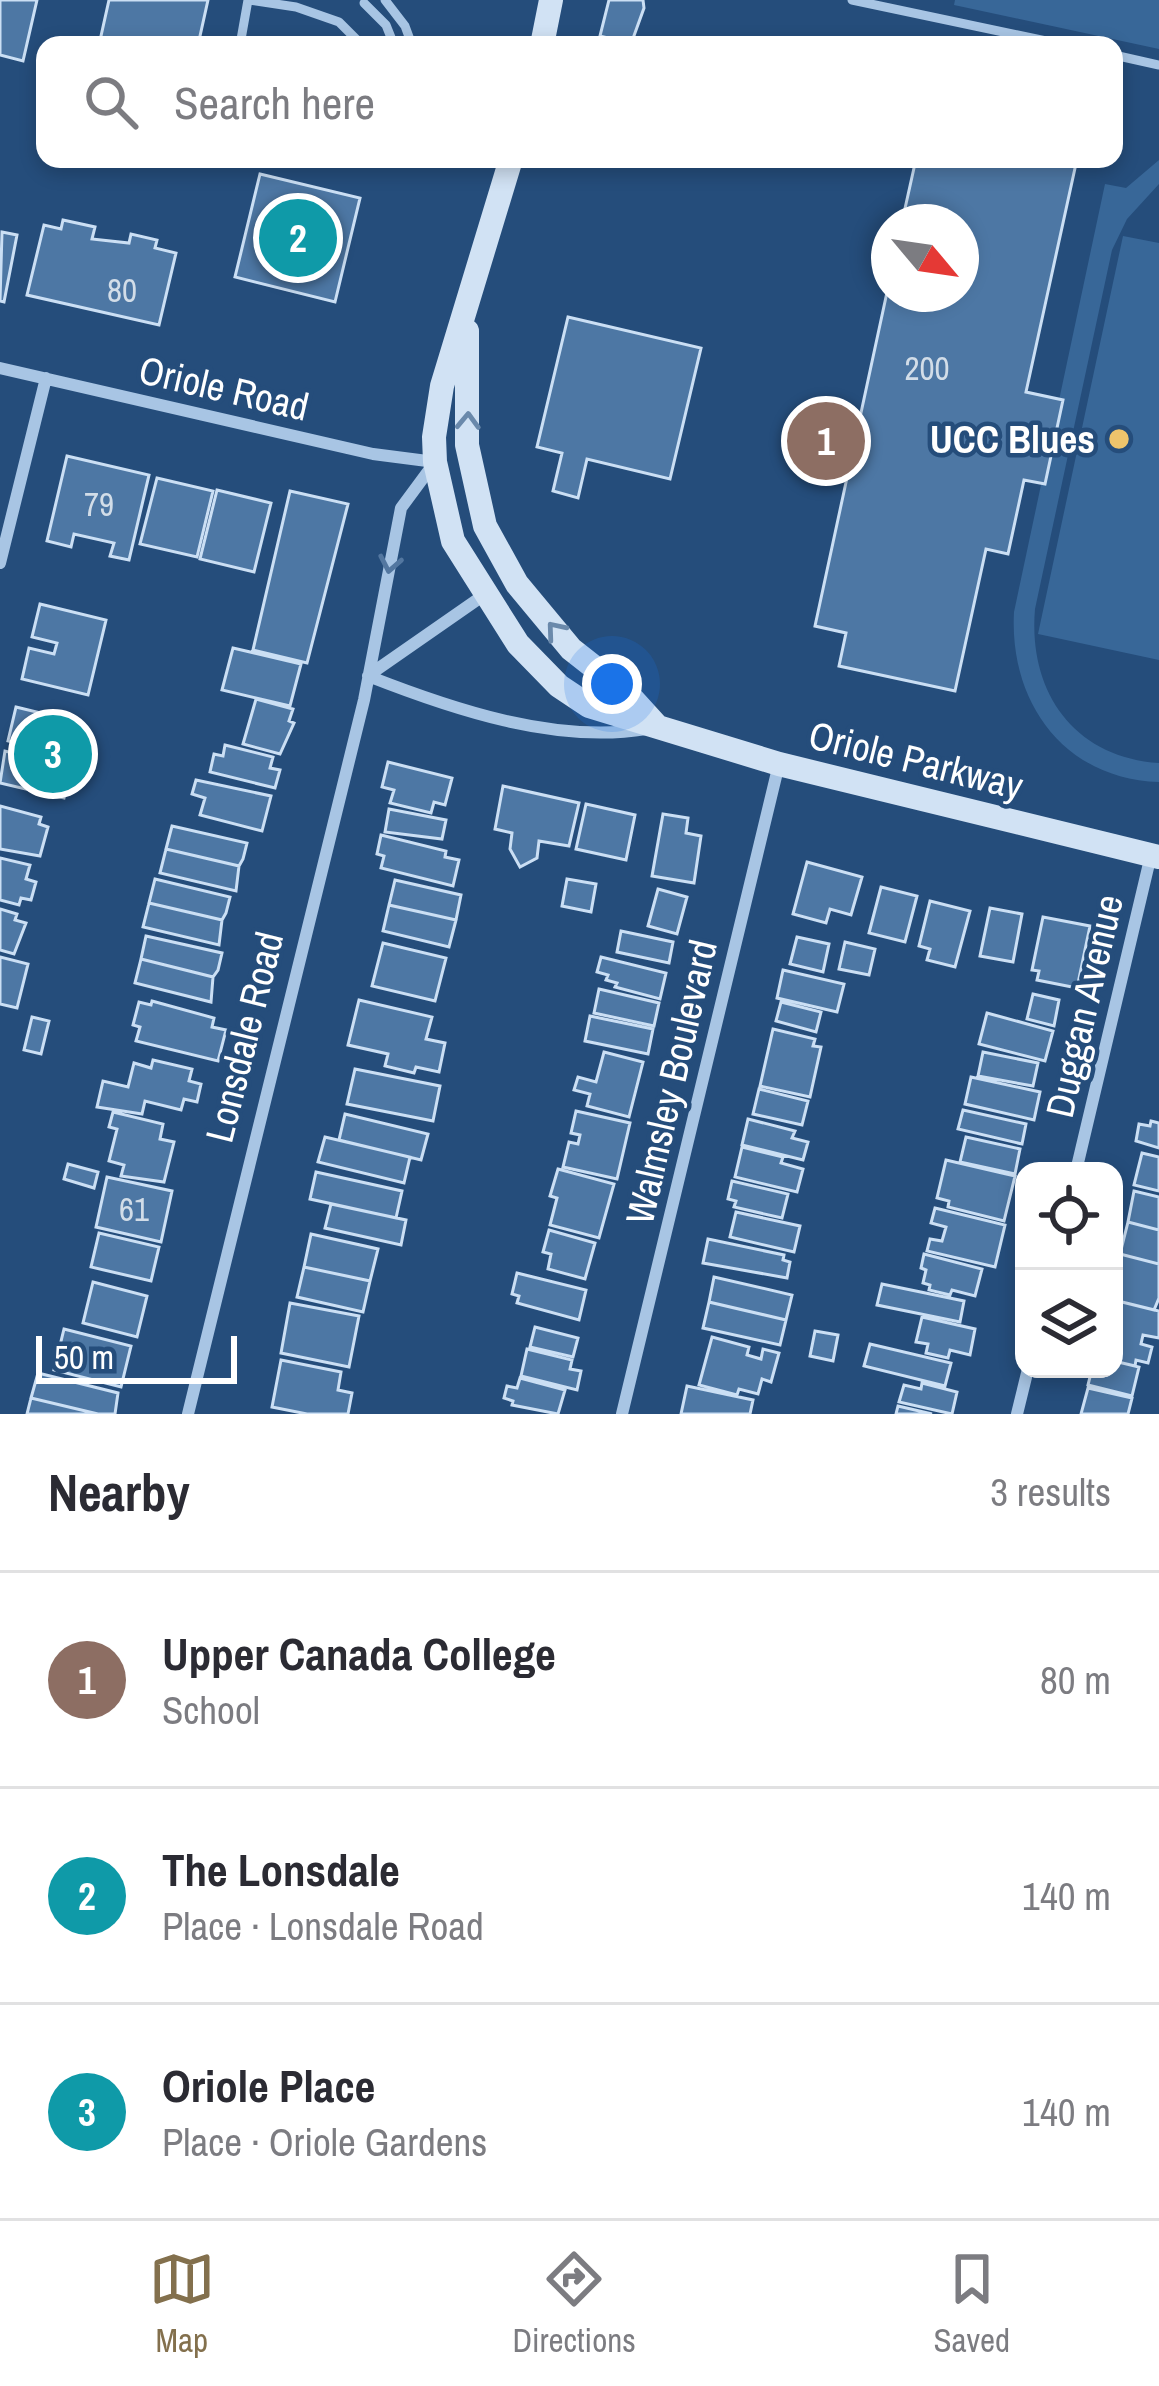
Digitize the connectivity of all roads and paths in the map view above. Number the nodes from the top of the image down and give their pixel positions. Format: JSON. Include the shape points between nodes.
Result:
{"nodes":[{"id":1,"x":249,"y":0,"type":"edge"},
{"id":2,"x":314,"y":0,"type":"edge"},
{"id":3,"x":385,"y":0,"type":"edge"},
{"id":4,"x":551,"y":0,"type":"edge"},
{"id":5,"x":852,"y":0,"type":"edge"},
{"id":6,"x":364,"y":3,"type":"dead end"},
{"id":7,"x":296,"y":8,"type":"junction"},
{"id":8,"x":241,"y":36,"type":"edge"},
{"id":9,"x":353,"y":36,"type":"edge"},
{"id":10,"x":390,"y":36,"type":"edge"},
{"id":11,"x":409,"y":36,"type":"edge"},
{"id":12,"x":544,"y":36,"type":"edge"},
{"id":13,"x":1022,"y":36,"type":"edge"},
{"id":14,"x":1123,"y":57,"type":"edge"},
{"id":15,"x":1159,"y":64,"type":"edge"},
{"id":16,"x":508,"y":168,"type":"edge"},
{"id":17,"x":467,"y":314,"type":"junction"},
{"id":18,"x":0,"y":368,"type":"edge"},
{"id":19,"x":46,"y":378,"type":"junction"},
{"id":20,"x":434,"y":462,"type":"junction"},
{"id":21,"x":485,"y":526,"type":"junction"},
{"id":22,"x":0,"y":562,"type":"edge"},
{"id":23,"x":484,"y":595,"type":"junction"},
{"id":24,"x":368,"y":676,"type":"junction"},
{"id":25,"x":659,"y":728,"type":"junction"},
{"id":26,"x":778,"y":764,"type":"junction"},
{"id":27,"x":1155,"y":856,"type":"edge"},
{"id":28,"x":1078,"y":1162,"type":"edge"},
{"id":29,"x":1026,"y":1378,"type":"edge"},
{"id":30,"x":188,"y":1414,"type":"edge"},
{"id":31,"x":622,"y":1414,"type":"edge"},
{"id":32,"x":1017,"y":1414,"type":"edge"}],
"edges":[{"from":1,"to":7,"type":"lane"},
{"from":1,"to":8,"type":"lane"},
{"from":2,"to":7,"type":"lane"},
{"from":3,"to":11,"type":"lane"},
{"from":4,"to":12,"type":"main road"},
{"from":5,"to":13,"type":"lane"},
{"from":6,"to":10,"type":"lane"},
{"from":7,"to":9,"type":"lane","via":[[339,22]]},
{"from":14,"to":15,"type":"lane"},
{"from":16,"to":17,"type":"main road"},
{"from":17,"to":20,"type":"main road","name":"Oriole Parkway","via":[[442,386]]},
{"from":21,"to":17,"type":"main road","name":"Oriole Parkway","one_way":true,"via":[[467,445]]},
{"from":18,"to":19,"type":"street","name":"Oriole Road"},
{"from":19,"to":20,"type":"street","name":"Oriole Road"},
{"from":19,"to":22,"type":"street"},
{"from":20,"to":21,"type":"main road","via":[[457,470]]},
{"from":20,"to":23,"type":"main road","name":"Oriole Parkway","via":[[453,541]]},
{"from":20,"to":24,"type":"street","name":"Lonsdale Road","one_way":true,"via":[[401,508]]},
{"from":25,"to":21,"type":"main road","name":"Oriole Parkway","one_way":true,"via":[[571,650],[517,584]]},
{"from":23,"to":24,"type":"street"},
{"from":23,"to":25,"type":"main road","name":"Oriole Parkway","via":[[559,686],[590,706]]},
{"from":24,"to":25,"type":"street","name":"Oriole Parkway","via":[[523,722],[609,735]]},
{"from":24,"to":30,"type":"street","name":"Lonsdale Road"},
{"from":25,"to":26,"type":"main road","name":"Oriole Parkway"},
{"from":26,"to":27,"type":"main road","name":"Oriole Parkway"},
{"from":26,"to":31,"type":"street","name":"Walmsley Boulevard"},
{"from":27,"to":28,"type":"street","name":"Duggan Avenue"},
{"from":29,"to":32,"type":"street"}]}
